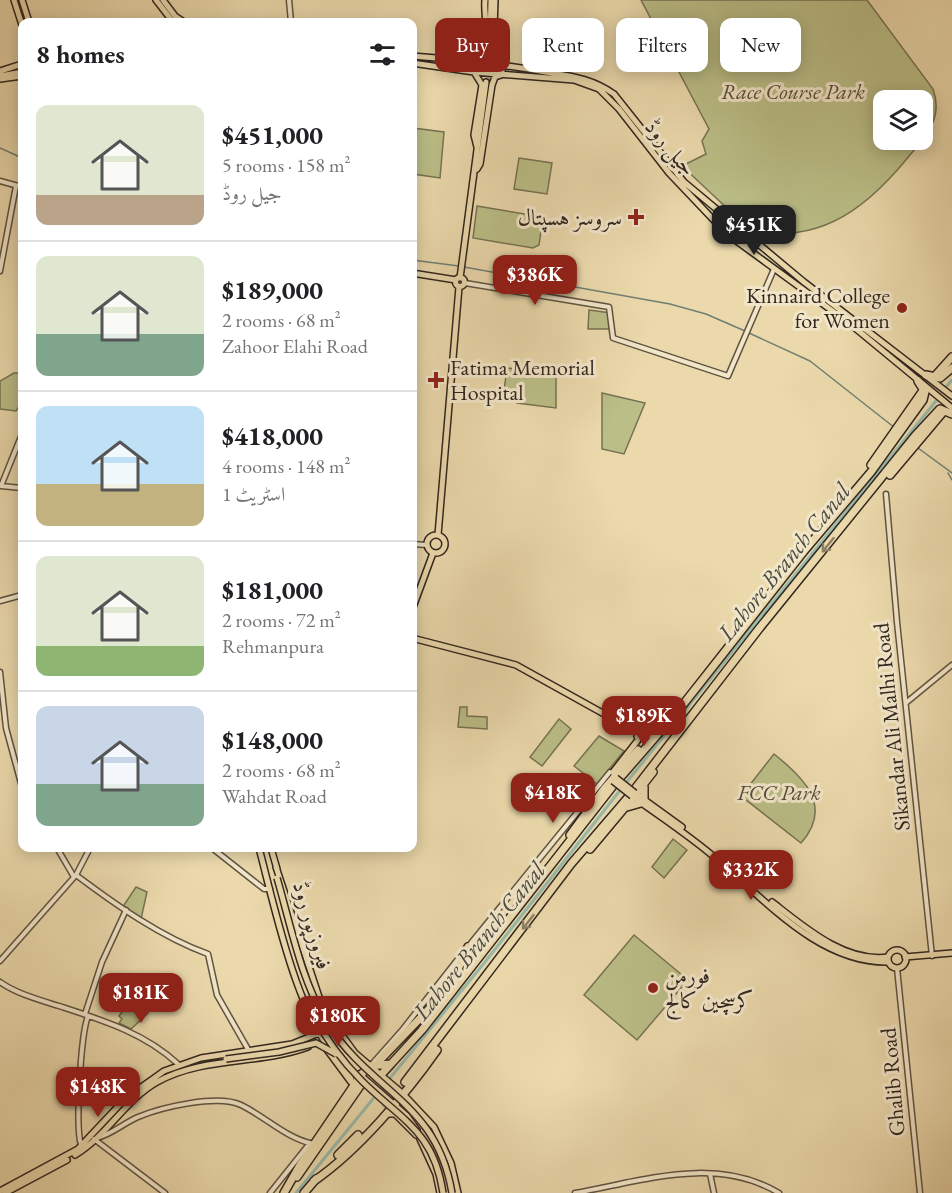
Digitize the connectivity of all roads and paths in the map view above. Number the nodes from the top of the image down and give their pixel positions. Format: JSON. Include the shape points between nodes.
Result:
{"nodes":[{"id":1,"x":14,"y":0,"type":"edge"},
{"id":2,"x":22,"y":0,"type":"edge"},
{"id":3,"x":156,"y":0,"type":"edge"},
{"id":4,"x":163,"y":0,"type":"edge"},
{"id":5,"x":289,"y":0,"type":"edge"},
{"id":6,"x":490,"y":0,"type":"edge"},
{"id":7,"x":20,"y":18,"type":"edge"},
{"id":8,"x":28,"y":18,"type":"edge"},
{"id":9,"x":170,"y":18,"type":"edge"},
{"id":10,"x":178,"y":18,"type":"edge"},
{"id":11,"x":291,"y":18,"type":"edge"},
{"id":12,"x":489,"y":18,"type":"edge"},
{"id":13,"x":489,"y":18,"type":"edge"},
{"id":14,"x":417,"y":56,"type":"edge"},
{"id":15,"x":435,"y":58,"type":"edge"},
{"id":16,"x":417,"y":64,"type":"edge"},
{"id":17,"x":18,"y":66,"type":"edge"},
{"id":18,"x":435,"y":66,"type":"edge"},
{"id":19,"x":522,"y":69,"type":"edge"},
{"id":20,"x":0,"y":71,"type":"edge"},
{"id":21,"x":474,"y":72,"type":"joint"},
{"id":22,"x":548,"y":72,"type":"edge"},
{"id":23,"x":503,"y":74,"type":"junction"},
{"id":24,"x":18,"y":75,"type":"edge"},
{"id":25,"x":515,"y":76,"type":"junction"},
{"id":26,"x":0,"y":78,"type":"edge"},
{"id":27,"x":487,"y":83,"type":"junction"},
{"id":28,"x":0,"y":181,"type":"edge"},
{"id":29,"x":16,"y":186,"type":"joint"},
{"id":30,"x":725,"y":218,"type":"junction"},
{"id":31,"x":715,"y":221,"type":"junction"},
{"id":32,"x":754,"y":241,"type":"junction"},
{"id":33,"x":748,"y":251,"type":"junction"},
{"id":34,"x":462,"y":259,"type":"junction"},
{"id":35,"x":774,"y":269,"type":"junction"},
{"id":36,"x":0,"y":272,"type":"edge"},
{"id":37,"x":417,"y":274,"type":"edge"},
{"id":38,"x":460,"y":280,"type":"junction"},
{"id":39,"x":804,"y":282,"type":"junction"},
{"id":40,"x":952,"y":357,"type":"edge"},
{"id":41,"x":902,"y":366,"type":"junction"},
{"id":42,"x":915,"y":367,"type":"junction"},
{"id":43,"x":952,"y":368,"type":"edge"},
{"id":44,"x":926,"y":375,"type":"junction"},
{"id":45,"x":935,"y":376,"type":"dead end"},
{"id":46,"x":918,"y":381,"type":"junction"},
{"id":47,"x":922,"y":392,"type":"dead end"},
{"id":48,"x":952,"y":398,"type":"edge"},
{"id":49,"x":952,"y":407,"type":"edge"},
{"id":50,"x":943,"y":412,"type":"dead end"},
{"id":51,"x":952,"y":414,"type":"edge"},
{"id":52,"x":18,"y":444,"type":"edge"},
{"id":53,"x":18,"y":488,"type":"edge"},
{"id":54,"x":855,"y":490,"type":"junction"},
{"id":55,"x":886,"y":494,"type":"dead end"},
{"id":56,"x":865,"y":500,"type":"junction"},
{"id":57,"x":438,"y":535,"type":"junction"},
{"id":58,"x":417,"y":544,"type":"edge"},
{"id":59,"x":427,"y":544,"type":"junction"},
{"id":60,"x":433,"y":553,"type":"junction"},
{"id":61,"x":18,"y":596,"type":"edge"},
{"id":62,"x":417,"y":596,"type":"edge"},
{"id":63,"x":0,"y":601,"type":"edge"},
{"id":64,"x":417,"y":639,"type":"edge"},
{"id":65,"x":952,"y":665,"type":"edge"},
{"id":66,"x":0,"y":672,"type":"edge"},
{"id":67,"x":686,"y":700,"type":"junction"},
{"id":68,"x":906,"y":702,"type":"junction"},
{"id":69,"x":696,"y":709,"type":"junction"},
{"id":70,"x":5,"y":722,"type":"junction"},
{"id":71,"x":625,"y":725,"type":"junction"},
{"id":72,"x":0,"y":728,"type":"edge"},
{"id":73,"x":648,"y":732,"type":"junction"},
{"id":74,"x":638,"y":736,"type":"junction"},
{"id":75,"x":18,"y":776,"type":"edge"},
{"id":76,"x":612,"y":777,"type":"junction"},
{"id":77,"x":646,"y":782,"type":"junction"},
{"id":78,"x":634,"y":795,"type":"junction"},
{"id":79,"x":643,"y":801,"type":"junction"},
{"id":80,"x":626,"y":807,"type":"junction"},
{"id":81,"x":60,"y":852,"type":"edge"},
{"id":82,"x":88,"y":852,"type":"edge"},
{"id":83,"x":217,"y":852,"type":"edge"},
{"id":84,"x":262,"y":852,"type":"edge"},
{"id":85,"x":262,"y":852,"type":"edge"},
{"id":86,"x":272,"y":852,"type":"edge"},
{"id":87,"x":276,"y":867,"type":"junction"},
{"id":88,"x":548,"y":870,"type":"junction"},
{"id":89,"x":75,"y":876,"type":"junction"},
{"id":90,"x":270,"y":889,"type":"junction"},
{"id":91,"x":546,"y":898,"type":"junction"},
{"id":92,"x":126,"y":910,"type":"junction"},
{"id":93,"x":468,"y":947,"type":"junction"},
{"id":94,"x":952,"y":954,"type":"edge"},
{"id":95,"x":932,"y":956,"type":"junction"},
{"id":96,"x":905,"y":958,"type":"junction"},
{"id":97,"x":888,"y":960,"type":"junction"},
{"id":98,"x":0,"y":961,"type":"edge"},
{"id":99,"x":471,"y":966,"type":"junction"},
{"id":100,"x":897,"y":968,"type":"junction"},
{"id":101,"x":0,"y":982,"type":"edge"},
{"id":102,"x":450,"y":987,"type":"junction"},
{"id":103,"x":323,"y":1009,"type":"junction"},
{"id":104,"x":86,"y":1015,"type":"junction"},
{"id":105,"x":312,"y":1019,"type":"junction"},
{"id":106,"x":334,"y":1027,"type":"junction"},
{"id":107,"x":320,"y":1034,"type":"junction"},
{"id":108,"x":338,"y":1034,"type":"junction"},
{"id":109,"x":304,"y":1040,"type":"junction"},
{"id":110,"x":325,"y":1045,"type":"junction"},
{"id":111,"x":249,"y":1052,"type":"junction"},
{"id":112,"x":342,"y":1060,"type":"junction"},
{"id":113,"x":380,"y":1061,"type":"dead end"},
{"id":114,"x":178,"y":1064,"type":"junction"},
{"id":115,"x":391,"y":1064,"type":"junction"},
{"id":116,"x":199,"y":1065,"type":"junction"},
{"id":117,"x":369,"y":1066,"type":"junction"},
{"id":118,"x":361,"y":1076,"type":"junction"},
{"id":119,"x":380,"y":1076,"type":"junction"},
{"id":120,"x":409,"y":1083,"type":"junction"},
{"id":121,"x":351,"y":1086,"type":"junction"},
{"id":122,"x":360,"y":1086,"type":"dead end"},
{"id":123,"x":403,"y":1094,"type":"junction"},
{"id":124,"x":409,"y":1100,"type":"junction"},
{"id":125,"x":394,"y":1104,"type":"junction"},
{"id":126,"x":384,"y":1108,"type":"tunnel mouth"},
{"id":127,"x":382,"y":1117,"type":"junction"},
{"id":128,"x":434,"y":1127,"type":"junction"},
{"id":129,"x":416,"y":1134,"type":"junction"},
{"id":130,"x":92,"y":1138,"type":"junction"},
{"id":131,"x":312,"y":1144,"type":"junction"},
{"id":132,"x":81,"y":1146,"type":"junction"},
{"id":133,"x":710,"y":1174,"type":"junction"},
{"id":134,"x":314,"y":1181,"type":"junction"},
{"id":135,"x":0,"y":1191,"type":"edge"},
{"id":136,"x":5,"y":1193,"type":"edge"},
{"id":137,"x":165,"y":1193,"type":"edge"},
{"id":138,"x":270,"y":1193,"type":"edge"},
{"id":139,"x":284,"y":1193,"type":"edge"},
{"id":140,"x":304,"y":1193,"type":"edge"},
{"id":141,"x":442,"y":1193,"type":"edge"},
{"id":142,"x":452,"y":1193,"type":"edge"},
{"id":143,"x":458,"y":1193,"type":"edge"},
{"id":144,"x":575,"y":1193,"type":"edge"},
{"id":145,"x":714,"y":1193,"type":"edge"},
{"id":146,"x":779,"y":1193,"type":"edge"},
{"id":147,"x":920,"y":1193,"type":"edge"}],
"edges":[{"from":1,"to":7,"type":"main road"},
{"from":2,"to":8,"type":"main road"},
{"from":3,"to":9,"type":"main road"},
{"from":4,"to":10,"type":"main road"},
{"from":5,"to":11,"type":"street"},
{"from":6,"to":12,"type":"main road"},
{"from":6,"to":13,"type":"main road"},
{"from":14,"to":15,"type":"main road","name":"جیل روڈ"},
{"from":16,"to":18,"type":"main road","name":"جیل روڈ"},
{"from":17,"to":20,"type":"main road"},
{"from":19,"to":25,"type":"main road","via":[[492,68]]},
{"from":21,"to":23,"type":"main road","name":"جیل روڈ"},
{"from":21,"to":27,"type":"main road"},
{"from":22,"to":30,"type":"main road","name":"جیل روڈ","via":[[581,77],[614,94],[684,182]]},
{"from":23,"to":25,"type":"main road","name":"جیل روڈ"},
{"from":23,"to":27,"type":"main road"},
{"from":24,"to":26,"type":"main road"},
{"from":25,"to":31,"type":"main road","name":"جیل روڈ","via":[[574,80],[599,90]]},
{"from":27,"to":34,"type":"main road","via":[[480,164]]},
{"from":27,"to":34,"type":"main road","via":[[474,135],[477,147]]},
{"from":28,"to":29,"type":"street"},
{"from":29,"to":36,"type":"street"},
{"from":30,"to":31,"type":"main road","via":[[747,244]]},
{"from":30,"to":32,"type":"main road","name":"جیل روڈ"},
{"from":31,"to":33,"type":"main road","name":"جیل روڈ"},
{"from":32,"to":33,"type":"main road"},
{"from":32,"to":39,"type":"main road","name":"جیل روڈ"},
{"from":33,"to":35,"type":"main road","name":"جیل روڈ"},
{"from":34,"to":38,"type":"main road"},
{"from":35,"to":38,"type":"street","via":[[728,376],[614,338],[609,307]]},
{"from":35,"to":39,"type":"main road","via":[[756,250]]},
{"from":35,"to":41,"type":"main road","name":"جیل روڈ","via":[[828,306]]},
{"from":37,"to":38,"type":"main road"},
{"from":38,"to":57,"type":"main road"},
{"from":39,"to":42,"type":"main road","name":"جیل روڈ"},
{"from":40,"to":45,"type":"highway"},
{"from":41,"to":42,"type":"main road","via":[[937,390]]},
{"from":41,"to":46,"type":"main road","name":"جیل روڈ"},
{"from":42,"to":44,"type":"main road","name":"جیل روڈ"},
{"from":43,"to":44,"type":"highway","via":[[940,378]]},
{"from":44,"to":48,"type":"main road","name":"جیل روڈ"},
{"from":46,"to":49,"type":"main road","name":"جیل روڈ"},
{"from":46,"to":54,"type":"highway","via":[[925,394],[916,413]]},
{"from":47,"to":54,"type":"highway"},
{"from":48,"to":49,"type":"main road","via":[[945,398]]},
{"from":50,"to":56,"type":"highway"},
{"from":51,"to":56,"type":"highway","via":[[942,409],[937,412]]},
{"from":52,"to":53,"type":"street","via":[[2,486]]},
{"from":54,"to":67,"type":"highway"},
{"from":55,"to":68,"type":"street","name":"Sikandar Ali Malhi Road"},
{"from":56,"to":69,"type":"highway","one_way":true},
{"from":57,"to":59,"type":"main road","via":[[432,536]]},
{"from":57,"to":60,"type":"main road","via":[[444,539],[445,548]]},
{"from":58,"to":59,"type":"street"},
{"from":59,"to":60,"type":"main road"},
{"from":60,"to":62,"type":"main road"},
{"from":61,"to":63,"type":"street"},
{"from":64,"to":71,"type":"main road","via":[[516,665]]},
{"from":65,"to":68,"type":"street"},
{"from":66,"to":70,"type":"street"},
{"from":67,"to":73,"type":"highway"},
{"from":67,"to":88,"type":"highway"},
{"from":68,"to":95,"type":"street","name":"Sikandar Ali Malhi Road"},
{"from":69,"to":77,"type":"highway"},
{"from":69,"to":91,"type":"highway"},
{"from":70,"to":72,"type":"street"},
{"from":70,"to":75,"type":"street"},
{"from":71,"to":74,"type":"main road"},
{"from":71,"to":76,"type":"main road","via":[[634,742]]},
{"from":73,"to":74,"type":"highway"},
{"from":73,"to":76,"type":"highway"},
{"from":74,"to":76,"type":"main road","via":[[636,745]]},
{"from":76,"to":78,"type":"main road","bridge":true},
{"from":76,"to":88,"type":"highway"},
{"from":76,"to":93,"type":"street","via":[[513,889]]},
{"from":77,"to":78,"type":"highway"},
{"from":77,"to":79,"type":"highway"},
{"from":78,"to":79,"type":"main road"},
{"from":78,"to":80,"type":"highway"},
{"from":79,"to":80,"type":"highway"},
{"from":79,"to":97,"type":"main road","via":[[819,937],[862,956]]},
{"from":80,"to":91,"type":"highway"},
{"from":81,"to":89,"type":"street"},
{"from":82,"to":89,"type":"street"},
{"from":83,"to":90,"type":"street","via":[[264,889]]},
{"from":84,"to":90,"type":"main road","name":"فیروزپور روڈ"},
{"from":85,"to":112,"type":"main road","bridge":true,"via":[[307,1001]]},
{"from":86,"to":87,"type":"main road","name":"فیروزپور روڈ"},
{"from":87,"to":103,"type":"main road","name":"فیروزپور روڈ"},
{"from":87,"to":142,"type":"main road","name":"فیروزپور روڈ","bridge":true,"via":[[308,981],[327,1022],[349,1052],[430,1130],[444,1157]]},
{"from":88,"to":99,"type":"highway"},
{"from":89,"to":92,"type":"street"},
{"from":89,"to":98,"type":"street"},
{"from":90,"to":105,"type":"main road","name":"فیروزپور روڈ"},
{"from":91,"to":120,"type":"highway","one_way":true},
{"from":92,"to":104,"type":"street","via":[[102,962]]},
{"from":92,"to":111,"type":"street","via":[[208,954],[219,999]]},
{"from":93,"to":102,"type":"highway"},
{"from":93,"to":117,"type":"street"},
{"from":94,"to":95,"type":"main road"},
{"from":95,"to":96,"type":"main road"},
{"from":96,"to":97,"type":"main road","via":[[896,951]]},
{"from":96,"to":100,"type":"main road"},
{"from":97,"to":100,"type":"main road"},
{"from":99,"to":102,"type":"highway"},
{"from":99,"to":115,"type":"highway"},
{"from":100,"to":147,"type":"street","name":"Ghalib Road"},
{"from":101,"to":104,"type":"street","via":[[33,998]]},
{"from":102,"to":113,"type":"highway"},
{"from":103,"to":105,"type":"main road","via":[[320,1018]]},
{"from":103,"to":106,"type":"main road","name":"فیروزپور روڈ"},
{"from":104,"to":114,"type":"street","via":[[140,1036]]},
{"from":104,"to":132,"type":"street","via":[[77,1121]]},
{"from":105,"to":107,"type":"main road","name":"فیروزپور روڈ"},
{"from":105,"to":109,"type":"main road","via":[[313,1030]]},
{"from":106,"to":107,"type":"main road"},
{"from":106,"to":108,"type":"main road","name":"فیروزپور روڈ"},
{"from":107,"to":109,"type":"main road"},
{"from":107,"to":110,"type":"main road","name":"فیروزپور روڈ"},
{"from":108,"to":110,"type":"main road"},
{"from":108,"to":117,"type":"main road","name":"فیروزپور روڈ"},
{"from":109,"to":111,"type":"main road"},
{"from":110,"to":112,"type":"main road","name":"فیروزپور روڈ"},
{"from":110,"to":116,"type":"main road","via":[[272,1057]]},
{"from":110,"to":121,"type":"main road"},
{"from":111,"to":114,"type":"main road"},
{"from":112,"to":116,"type":"main road","bridge":true,"via":[[316,1043]]},
{"from":112,"to":118,"type":"main road","name":"فیروزپور روڈ"},
{"from":112,"to":121,"type":"main road"},
{"from":112,"to":141,"type":"main road","bridge":true,"via":[[421,1136],[435,1161]]},
{"from":114,"to":130,"type":"main road","via":[[135,1090]]},
{"from":115,"to":117,"type":"highway"},
{"from":115,"to":119,"type":"highway"},
{"from":116,"to":130,"type":"main road","via":[[150,1087]]},
{"from":117,"to":118,"type":"highway"},
{"from":117,"to":119,"type":"main road","name":"فیروزپور روڈ"},
{"from":118,"to":121,"type":"highway"},
{"from":118,"to":125,"type":"main road","name":"فیروزپور روڈ"},
{"from":119,"to":123,"type":"main road","name":"فیروزپور روڈ"},
{"from":120,"to":123,"type":"highway"},
{"from":120,"to":124,"type":"main road"},
{"from":121,"to":131,"type":"highway"},
{"from":122,"to":139,"type":"highway"},
{"from":123,"to":124,"type":"main road","name":"فیروزپور روڈ"},
{"from":123,"to":125,"type":"highway"},
{"from":124,"to":128,"type":"main road","name":"فیروزپور روڈ"},
{"from":125,"to":127,"type":"highway"},
{"from":125,"to":129,"type":"main road","name":"فیروزپور روڈ","via":[[407,1116]]},
{"from":126,"to":134,"type":"highway"},
{"from":127,"to":129,"type":"main road","via":[[393,1113]]},
{"from":127,"to":134,"type":"highway"},
{"from":128,"to":129,"type":"main road","via":[[420,1122]]},
{"from":128,"to":143,"type":"main road","name":"فیروزپور روڈ","via":[[451,1163]]},
{"from":129,"to":141,"type":"main road","name":"فیروزپور روڈ"},
{"from":130,"to":131,"type":"street","via":[[140,1117],[185,1105],[225,1101],[243,1106]]},
{"from":130,"to":132,"type":"main road"},
{"from":130,"to":136,"type":"main road","via":[[80,1152]]},
{"from":130,"to":137,"type":"street"},
{"from":131,"to":138,"type":"street"},
{"from":131,"to":139,"type":"highway"},
{"from":132,"to":135,"type":"main road"},
{"from":133,"to":144,"type":"street","via":[[653,1177]]},
{"from":133,"to":145,"type":"street"},
{"from":133,"to":146,"type":"street","via":[[749,1178]]},
{"from":134,"to":140,"type":"highway"}]}
